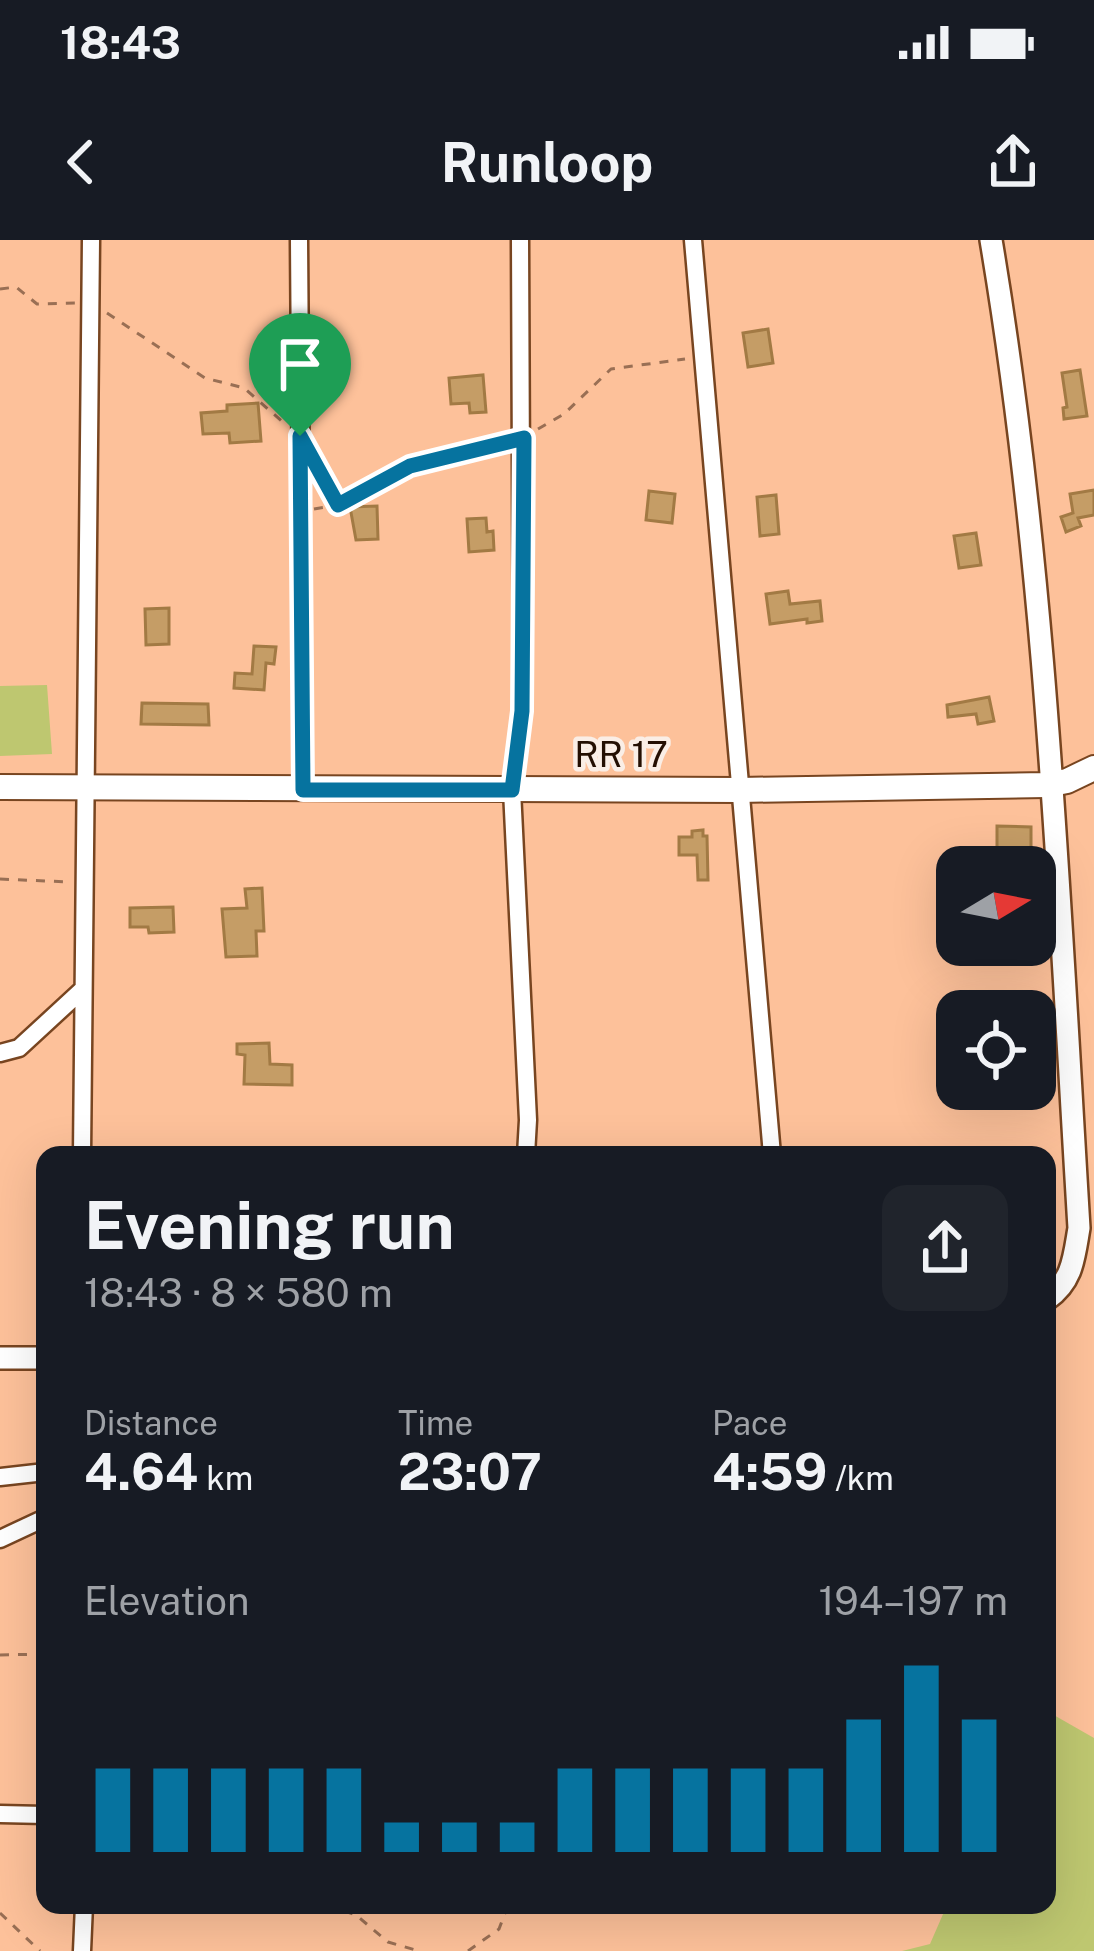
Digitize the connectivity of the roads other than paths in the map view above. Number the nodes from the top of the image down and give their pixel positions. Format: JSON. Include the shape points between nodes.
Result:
{"nodes":[{"id":1,"x":91,"y":240,"type":"edge"},
{"id":2,"x":299,"y":240,"type":"edge"},
{"id":3,"x":520,"y":240,"type":"edge"},
{"id":4,"x":693,"y":240,"type":"edge"},
{"id":5,"x":991,"y":240,"type":"edge"},
{"id":6,"x":1094,"y":767,"type":"edge"},
{"id":7,"x":1052,"y":784,"type":"junction"},
{"id":8,"x":0,"y":787,"type":"edge"},
{"id":9,"x":86,"y":788,"type":"junction"},
{"id":10,"x":303,"y":790,"type":"junction"},
{"id":11,"x":512,"y":790,"type":"junction"},
{"id":12,"x":740,"y":790,"type":"junction"},
{"id":13,"x":82,"y":990,"type":"junction"},
{"id":14,"x":0,"y":1053,"type":"edge"},
{"id":15,"x":82,"y":1146,"type":"edge"},
{"id":16,"x":526,"y":1146,"type":"edge"},
{"id":17,"x":771,"y":1146,"type":"edge"},
{"id":18,"x":1056,"y":1293,"type":"edge"},
{"id":19,"x":0,"y":1358,"type":"edge"},
{"id":20,"x":36,"y":1358,"type":"edge"},
{"id":21,"x":36,"y":1473,"type":"edge"},
{"id":22,"x":0,"y":1477,"type":"edge"},
{"id":23,"x":36,"y":1522,"type":"edge"},
{"id":24,"x":0,"y":1539,"type":"edge"},
{"id":25,"x":0,"y":1814,"type":"edge"},
{"id":26,"x":36,"y":1815,"type":"edge"},
{"id":27,"x":84,"y":1914,"type":"edge"},
{"id":28,"x":82,"y":1951,"type":"edge"}],
"edges":[{"from":1,"to":9,"type":"street"},
{"from":2,"to":10,"type":"street"},
{"from":3,"to":11,"type":"street","via":[[522,711]]},
{"from":4,"to":12,"type":"street"},
{"from":5,"to":7,"type":"street","via":[[1011,359]]},
{"from":6,"to":7,"type":"main road","name":"RR 17","number":"RR 17"},
{"from":7,"to":12,"type":"main road","name":"RR 17","number":"RR 17"},
{"from":7,"to":18,"type":"street","via":[[1079,1228],[1070,1274]]},
{"from":8,"to":9,"type":"main road","name":"RR 17","number":"RR 17"},
{"from":9,"to":10,"type":"main road","name":"RR 17","number":"RR 17"},
{"from":9,"to":13,"type":"street"},
{"from":10,"to":11,"type":"main road","name":"RR 17","number":"RR 17"},
{"from":11,"to":12,"type":"main road","name":"RR 17","number":"RR 17"},
{"from":11,"to":16,"type":"street"},
{"from":12,"to":17,"type":"street"},
{"from":13,"to":14,"type":"street","via":[[19,1048]]},
{"from":13,"to":15,"type":"street"},
{"from":19,"to":20,"type":"street"},
{"from":21,"to":22,"type":"street"},
{"from":23,"to":24,"type":"street"},
{"from":25,"to":26,"type":"street"},
{"from":27,"to":28,"type":"street"}]}
